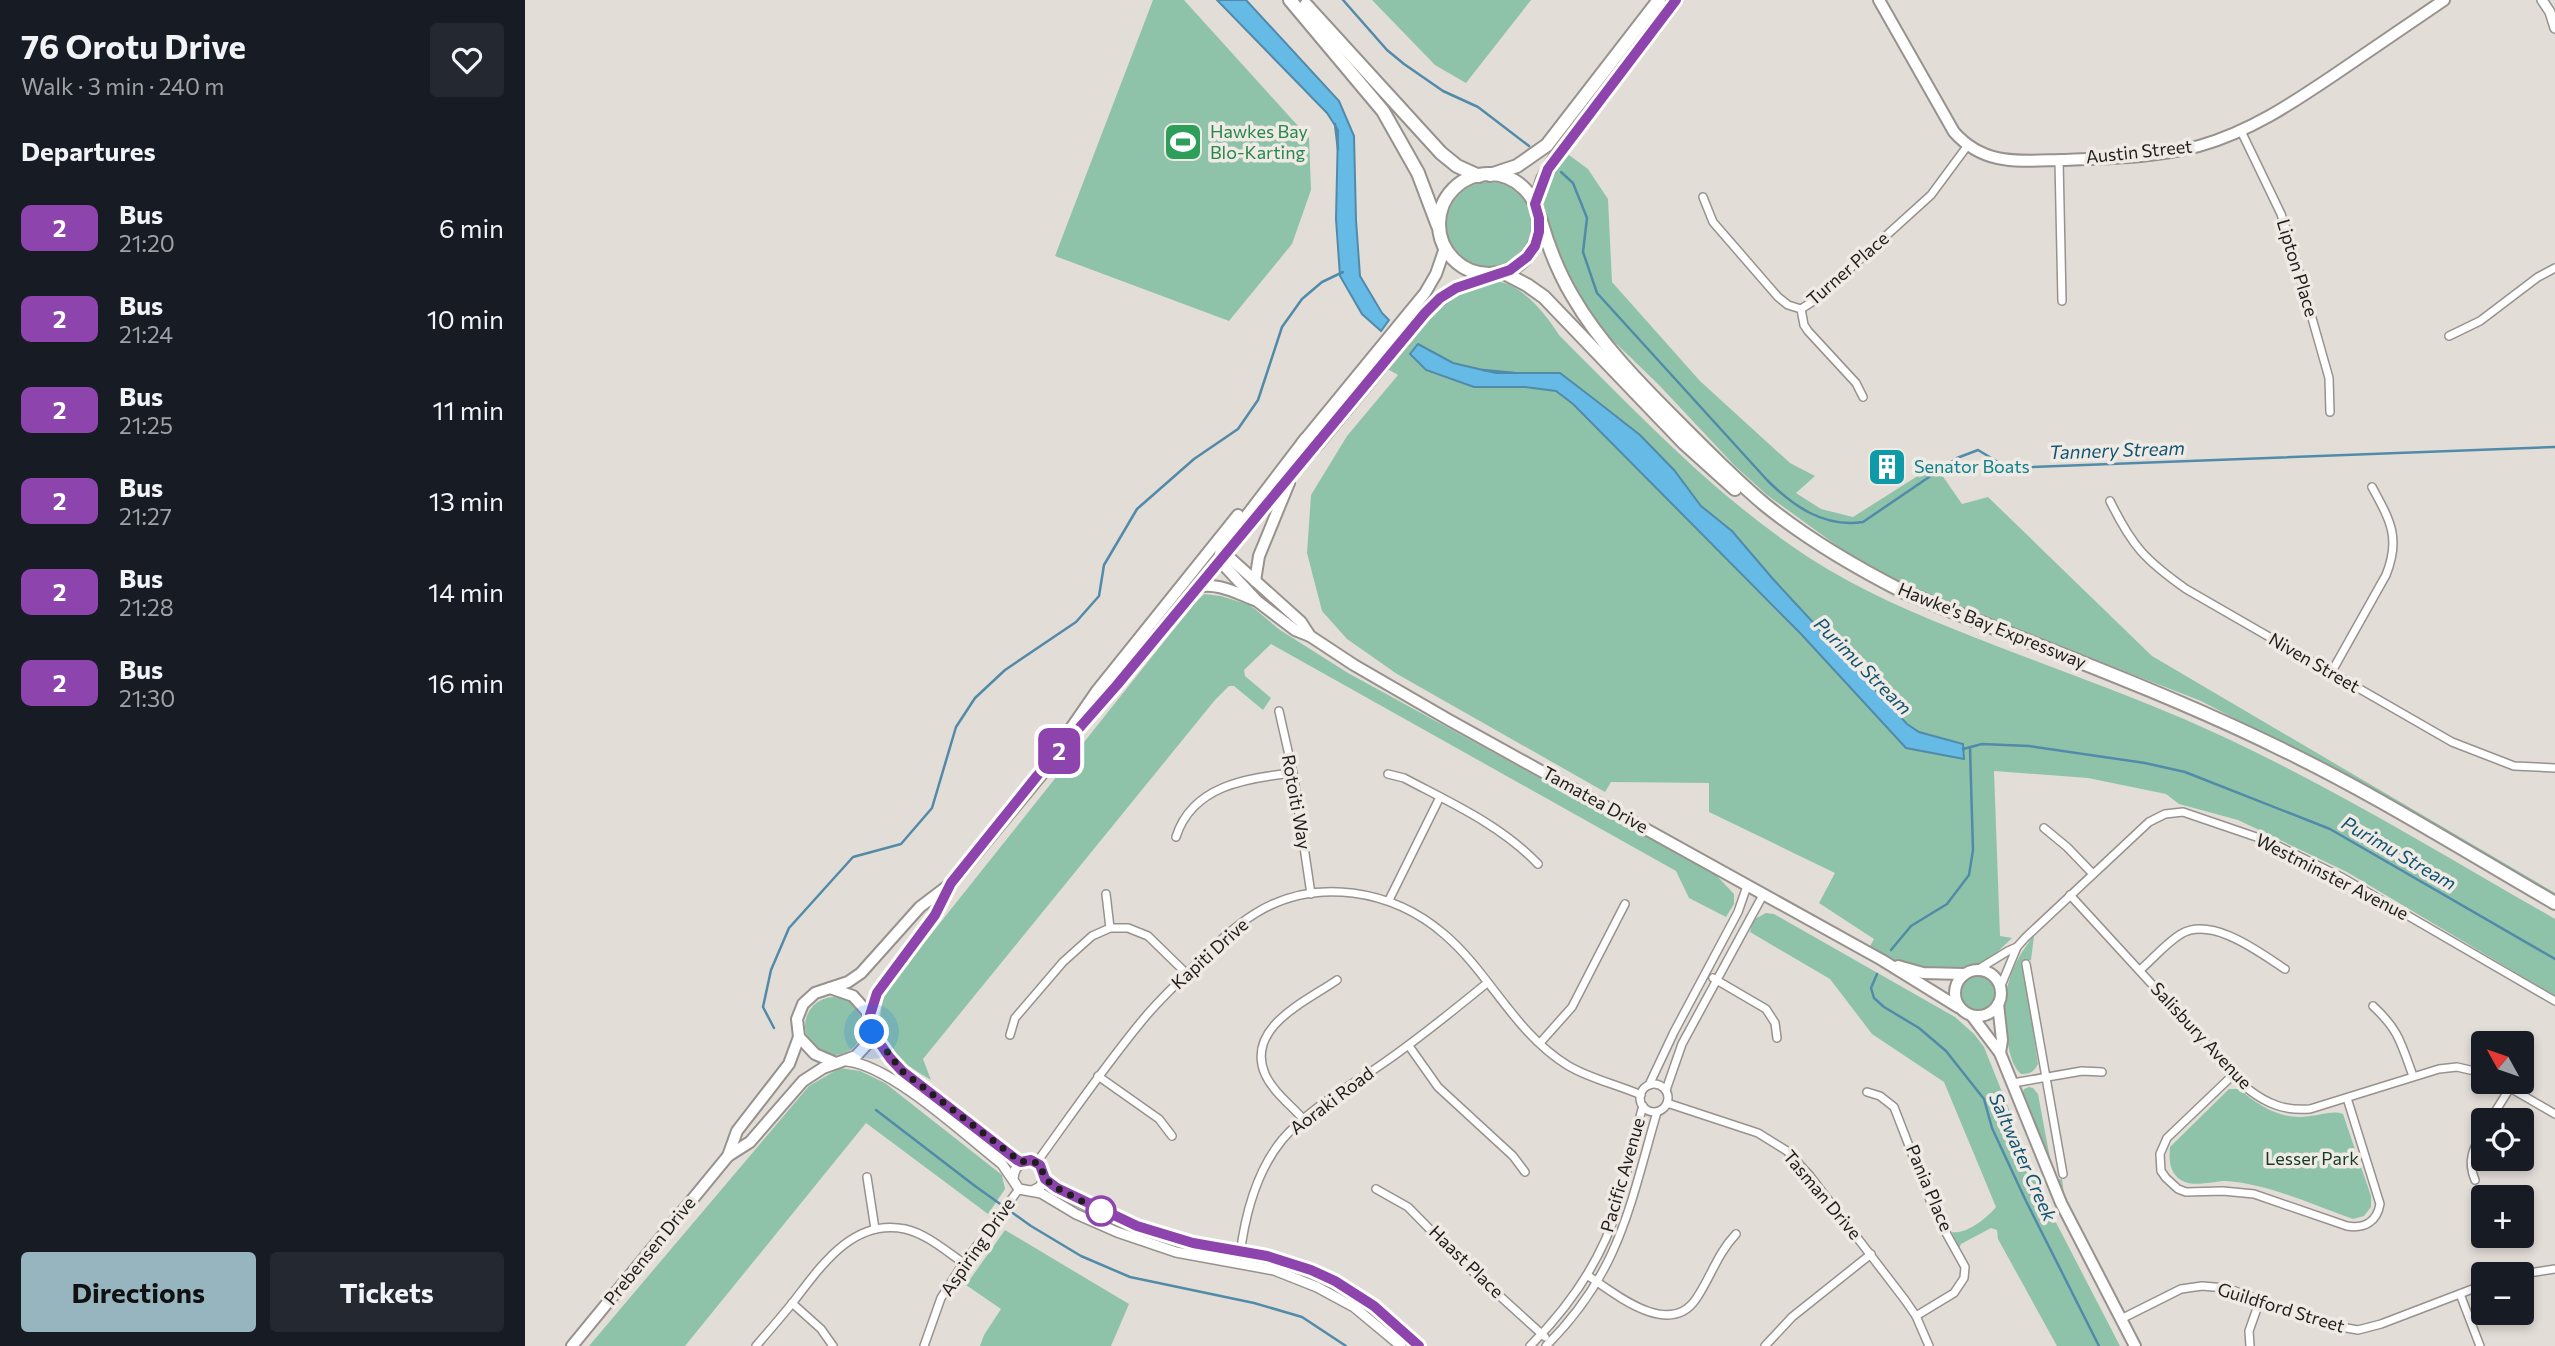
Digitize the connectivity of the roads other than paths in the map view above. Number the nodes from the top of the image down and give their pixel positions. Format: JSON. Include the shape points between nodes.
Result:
{"nodes":[{"id":1,"x":1290,"y":0,"type":"edge"},
{"id":2,"x":1301,"y":0,"type":"edge"},
{"id":3,"x":1659,"y":0,"type":"edge"},
{"id":4,"x":1676,"y":0,"type":"edge"},
{"id":5,"x":1879,"y":0,"type":"edge"},
{"id":6,"x":2444,"y":0,"type":"edge"},
{"id":7,"x":2542,"y":0,"type":"edge"},
{"id":8,"x":2555,"y":28,"type":"edge"},
{"id":9,"x":2241,"y":131,"type":"junction"},
{"id":10,"x":1968,"y":145,"type":"junction"},
{"id":11,"x":2059,"y":160,"type":"junction"},
{"id":12,"x":1484,"y":175,"type":"junction"},
{"id":13,"x":1703,"y":197,"type":"dead end"},
{"id":14,"x":1535,"y":204,"type":"junction"},
{"id":15,"x":1539,"y":218,"type":"junction"},
{"id":16,"x":1439,"y":230,"type":"junction"},
{"id":17,"x":1445,"y":248,"type":"junction"},
{"id":18,"x":2555,"y":268,"type":"edge"},
{"id":19,"x":1504,"y":273,"type":"junction"},
{"id":20,"x":1490,"y":275,"type":"junction"},
{"id":21,"x":2062,"y":301,"type":"dead end"},
{"id":22,"x":1801,"y":309,"type":"junction"},
{"id":23,"x":2449,"y":336,"type":"dead end"},
{"id":24,"x":1863,"y":397,"type":"dead end"},
{"id":25,"x":2330,"y":412,"type":"dead end"},
{"id":26,"x":1305,"y":439,"type":"junction"},
{"id":27,"x":1303,"y":459,"type":"junction"},
{"id":28,"x":2372,"y":487,"type":"dead end"},
{"id":29,"x":2110,"y":501,"type":"dead end"},
{"id":30,"x":1220,"y":557,"type":"junction"},
{"id":31,"x":1255,"y":581,"type":"junction"},
{"id":32,"x":1197,"y":587,"type":"junction"},
{"id":33,"x":1257,"y":601,"type":"junction"},
{"id":34,"x":1310,"y":636,"type":"junction"},
{"id":35,"x":2330,"y":673,"type":"junction"},
{"id":36,"x":1096,"y":692,"type":"junction"},
{"id":37,"x":1279,"y":711,"type":"dead end"},
{"id":38,"x":2555,"y":768,"type":"edge"},
{"id":39,"x":1293,"y":773,"type":"junction"},
{"id":40,"x":1388,"y":774,"type":"dead end"},
{"id":41,"x":1037,"y":776,"type":"junction"},
{"id":42,"x":1440,"y":797,"type":"junction"},
{"id":43,"x":2044,"y":828,"type":"dead end"},
{"id":44,"x":1176,"y":837,"type":"dead end"},
{"id":45,"x":1538,"y":864,"type":"dead end"},
{"id":46,"x":2093,"y":874,"type":"junction"},
{"id":47,"x":951,"y":883,"type":"junction"},
{"id":48,"x":1747,"y":886,"type":"junction"},
{"id":49,"x":1106,"y":894,"type":"dead end"},
{"id":50,"x":1311,"y":894,"type":"junction"},
{"id":51,"x":1763,"y":895,"type":"junction"},
{"id":52,"x":2070,"y":895,"type":"junction"},
{"id":53,"x":1389,"y":900,"type":"junction"},
{"id":54,"x":2555,"y":903,"type":"edge"},
{"id":55,"x":1625,"y":904,"type":"dead end"},
{"id":56,"x":2555,"y":911,"type":"edge"},
{"id":57,"x":1110,"y":928,"type":"junction"},
{"id":58,"x":2017,"y":947,"type":"junction"},
{"id":59,"x":1882,"y":960,"type":"junction"},
{"id":60,"x":2026,"y":964,"type":"dead end"},
{"id":61,"x":2285,"y":969,"type":"dead end"},
{"id":62,"x":1977,"y":970,"type":"junction"},
{"id":63,"x":2140,"y":971,"type":"junction"},
{"id":64,"x":1187,"y":974,"type":"junction"},
{"id":65,"x":1706,"y":974,"type":"junction"},
{"id":66,"x":1964,"y":974,"type":"junction"},
{"id":67,"x":1337,"y":980,"type":"dead end"},
{"id":68,"x":1716,"y":980,"type":"junction"},
{"id":69,"x":1487,"y":983,"type":"junction"},
{"id":70,"x":829,"y":988,"type":"junction"},
{"id":71,"x":2000,"y":988,"type":"junction"},
{"id":72,"x":2555,"y":1001,"type":"edge"},
{"id":73,"x":1998,"y":1004,"type":"junction"},
{"id":74,"x":2373,"y":1006,"type":"dead end"},
{"id":75,"x":1958,"y":1007,"type":"junction"},
{"id":76,"x":870,"y":1015,"type":"junction"},
{"id":77,"x":1972,"y":1016,"type":"junction"},
{"id":78,"x":872,"y":1032,"type":"junction"},
{"id":79,"x":1010,"y":1035,"type":"dead end"},
{"id":80,"x":799,"y":1037,"type":"junction"},
{"id":81,"x":1777,"y":1038,"type":"dead end"},
{"id":82,"x":1540,"y":1043,"type":"junction"},
{"id":83,"x":1409,"y":1045,"type":"junction"},
{"id":84,"x":2000,"y":1053,"type":"junction"},
{"id":85,"x":841,"y":1062,"type":"junction"},
{"id":86,"x":2471,"y":1070,"type":"edge"},
{"id":87,"x":2102,"y":1072,"type":"dead end"},
{"id":88,"x":2234,"y":1074,"type":"junction"},
{"id":89,"x":1098,"y":1076,"type":"junction"},
{"id":90,"x":2413,"y":1076,"type":"junction"},
{"id":91,"x":2047,"y":1077,"type":"junction"},
{"id":92,"x":2013,"y":1083,"type":"junction"},
{"id":93,"x":1649,"y":1085,"type":"junction"},
{"id":94,"x":1666,"y":1090,"type":"junction"},
{"id":95,"x":1867,"y":1092,"type":"dead end"},
{"id":96,"x":2522,"y":1094,"type":"edge"},
{"id":97,"x":1641,"y":1095,"type":"junction"},
{"id":98,"x":2347,"y":1098,"type":"junction"},
{"id":99,"x":1667,"y":1103,"type":"junction"},
{"id":100,"x":1643,"y":1106,"type":"junction"},
{"id":101,"x":1657,"y":1112,"type":"junction"},
{"id":102,"x":2555,"y":1114,"type":"edge"},
{"id":103,"x":1304,"y":1119,"type":"junction"},
{"id":104,"x":1173,"y":1136,"type":"dead end"},
{"id":105,"x":728,"y":1156,"type":"junction"},
{"id":106,"x":2471,"y":1158,"type":"edge"},
{"id":107,"x":1021,"y":1162,"type":"junction"},
{"id":108,"x":1037,"y":1163,"type":"junction"},
{"id":109,"x":1525,"y":1172,"type":"dead end"},
{"id":110,"x":2063,"y":1174,"type":"dead end"},
{"id":111,"x":867,"y":1177,"type":"dead end"},
{"id":112,"x":1013,"y":1178,"type":"junction"},
{"id":113,"x":1045,"y":1179,"type":"junction"},
{"id":114,"x":2475,"y":1180,"type":"dead end"},
{"id":115,"x":1019,"y":1188,"type":"junction"},
{"id":116,"x":1376,"y":1189,"type":"dead end"},
{"id":117,"x":1033,"y":1191,"type":"junction"},
{"id":118,"x":875,"y":1229,"type":"junction"},
{"id":119,"x":1736,"y":1234,"type":"dead end"},
{"id":120,"x":1241,"y":1252,"type":"junction"},
{"id":121,"x":1871,"y":1254,"type":"junction"},
{"id":122,"x":1239,"y":1263,"type":"junction"},
{"id":123,"x":965,"y":1264,"type":"junction"},
{"id":124,"x":2555,"y":1269,"type":"edge"},
{"id":125,"x":2534,"y":1272,"type":"edge"},
{"id":126,"x":1587,"y":1276,"type":"junction"},
{"id":127,"x":1598,"y":1283,"type":"junction"},
{"id":128,"x":2471,"y":1290,"type":"edge"},
{"id":129,"x":2460,"y":1294,"type":"junction"},
{"id":130,"x":2260,"y":1300,"type":"junction"},
{"id":131,"x":792,"y":1303,"type":"junction"},
{"id":132,"x":1916,"y":1316,"type":"junction"},
{"id":133,"x":2121,"y":1319,"type":"junction"},
{"id":134,"x":1542,"y":1334,"type":"junction"},
{"id":135,"x":1548,"y":1344,"type":"edge"},
{"id":136,"x":572,"y":1346,"type":"edge"},
{"id":137,"x":756,"y":1346,"type":"edge"},
{"id":138,"x":833,"y":1346,"type":"edge"},
{"id":139,"x":924,"y":1346,"type":"edge"},
{"id":140,"x":1401,"y":1346,"type":"edge"},
{"id":141,"x":1419,"y":1346,"type":"edge"},
{"id":142,"x":1529,"y":1346,"type":"edge"},
{"id":143,"x":1765,"y":1346,"type":"edge"},
{"id":144,"x":1929,"y":1346,"type":"edge"},
{"id":145,"x":2135,"y":1346,"type":"edge"},
{"id":146,"x":2250,"y":1346,"type":"edge"},
{"id":147,"x":2480,"y":1346,"type":"edge"}],
"edges":[{"from":1,"to":16,"type":"main road","via":[[1383,111],[1418,173]]},
{"from":2,"to":12,"type":"main road","via":[[1441,153],[1457,166]]},
{"from":3,"to":12,"type":"main road","via":[[1547,145],[1517,166]]},
{"from":4,"to":14,"type":"main road","via":[[1554,160]]},
{"from":5,"to":10,"type":"main road","name":"Austin Street","via":[[1947,121]]},
{"from":6,"to":9,"type":"main road","name":"Austin Street","via":[[2277,113]]},
{"from":7,"to":8,"type":"street"},
{"from":9,"to":11,"type":"main road","name":"Austin Street","via":[[2175,151]]},
{"from":9,"to":25,"type":"street","name":"Lipton Place","via":[[2289,237],[2329,378]]},
{"from":10,"to":11,"type":"main road","name":"Austin Street","via":[[1995,159]]},
{"from":10,"to":22,"type":"street","name":"Turner Place","via":[[1931,195]]},
{"from":11,"to":21,"type":"street"},
{"from":12,"to":14,"type":"main road","via":[[1520,184]]},
{"from":12,"to":16,"type":"main road","via":[[1464,181],[1448,196]]},
{"from":13,"to":22,"type":"street","name":"Turner Place","via":[[1713,222],[1762,278],[1788,305]]},
{"from":14,"to":15,"type":"main road"},
{"from":15,"to":19,"type":"main road","via":[[1531,252]]},
{"from":15,"to":54,"type":"main road","name":"Hawke's Bay Expressway","via":[[1566,286],[1601,338],[1727,470],[1802,532],[1904,592],[2188,706],[2280,748]]},
{"from":16,"to":17,"type":"main road"},
{"from":17,"to":20,"type":"main road","via":[[1459,264]]},
{"from":17,"to":26,"type":"main road","via":[[1425,293]]},
{"from":18,"to":23,"type":"street","via":[[2480,321]]},
{"from":19,"to":20,"type":"main road"},
{"from":19,"to":56,"type":"main road","name":"Hawke's Bay Expressway","via":[[1543,298],[1734,487],[1830,560],[1917,604],[2156,700],[2290,761]]},
{"from":20,"to":27,"type":"main road","via":[[1456,288],[1431,307]]},
{"from":22,"to":24,"type":"street","via":[[1808,331],[1856,383]]},
{"from":26,"to":30,"type":"main road","via":[[1229,537]]},
{"from":26,"to":36,"type":"main road","via":[[1220,535]]},
{"from":27,"to":30,"type":"main road"},
{"from":27,"to":31,"type":"main road","via":[[1268,533]]},
{"from":28,"to":35,"type":"street","via":[[2389,518],[2391,562]]},
{"from":29,"to":35,"type":"street","name":"Niven Street","via":[[2125,532],[2149,562],[2186,589]]},
{"from":30,"to":31,"type":"main road","name":"Tamatea Drive","via":[[1231,559]]},
{"from":30,"to":32,"type":"main road"},
{"from":30,"to":33,"type":"main road","name":"Tamatea Drive"},
{"from":30,"to":36,"type":"main road","via":[[1209,562]]},
{"from":31,"to":34,"type":"main road","name":"Tamatea Drive","via":[[1301,622]]},
{"from":32,"to":33,"type":"main road","via":[[1222,587]]},
{"from":32,"to":41,"type":"main road"},
{"from":33,"to":34,"type":"main road","name":"Tamatea Drive"},
{"from":34,"to":48,"type":"main road","name":"Tamatea Drive","via":[[1449,720]]},
{"from":35,"to":38,"type":"street","name":"Niven Street","via":[[2476,753],[2514,766]]},
{"from":36,"to":41,"type":"main road"},
{"from":37,"to":39,"type":"street","name":"Rotoiti Way"},
{"from":39,"to":44,"type":"street","via":[[1240,781],[1217,790],[1191,808]]},
{"from":39,"to":50,"type":"street","name":"Rotoiti Way"},
{"from":40,"to":42,"type":"street"},
{"from":41,"to":47,"type":"main road"},
{"from":42,"to":45,"type":"street","via":[[1512,838]]},
{"from":42,"to":53,"type":"street"},
{"from":43,"to":46,"type":"street"},
{"from":46,"to":52,"type":"street","name":"Westminster Avenue"},
{"from":46,"to":72,"type":"street","name":"Westminster Avenue","via":[[2158,817],[2172,812],[2194,814],[2268,841],[2332,872]]},
{"from":47,"to":70,"type":"main road","via":[[920,907],[861,973]]},
{"from":47,"to":76,"type":"main road","via":[[935,915],[877,993]]},
{"from":48,"to":51,"type":"main road","name":"Tamatea Drive"},
{"from":48,"to":65,"type":"street"},
{"from":49,"to":57,"type":"street"},
{"from":50,"to":53,"type":"street","name":"Kapiti Drive","via":[[1348,892]]},
{"from":50,"to":64,"type":"street","name":"Kapiti Drive","via":[[1258,912]]},
{"from":51,"to":59,"type":"main road","name":"Tamatea Drive"},
{"from":51,"to":68,"type":"street"},
{"from":52,"to":58,"type":"street","name":"Westminster Avenue"},
{"from":52,"to":63,"type":"street","name":"Salisbury Avenue"},
{"from":53,"to":69,"type":"street","name":"Kapiti Drive","via":[[1446,935]]},
{"from":55,"to":82,"type":"street","via":[[1572,1007]]},
{"from":57,"to":64,"type":"street","via":[[1128,928],[1148,936]]},
{"from":57,"to":79,"type":"street","via":[[1092,936],[1063,962],[1014,1018]]},
{"from":58,"to":62,"type":"street","name":"Westminster Avenue"},
{"from":58,"to":71,"type":"street","name":"Westminster Avenue"},
{"from":59,"to":66,"type":"main road","name":"Tamatea Drive","via":[[1923,972]]},
{"from":59,"to":75,"type":"main road","name":"Tamatea Drive"},
{"from":60,"to":91,"type":"street"},
{"from":61,"to":63,"type":"street","via":[[2219,931],[2205,928],[2184,932]]},
{"from":62,"to":66,"type":"main road"},
{"from":62,"to":71,"type":"main road","via":[[1994,976]]},
{"from":63,"to":88,"type":"street","name":"Salisbury Avenue"},
{"from":64,"to":89,"type":"street","name":"Kapiti Drive","via":[[1141,1021]]},
{"from":65,"to":68,"type":"street"},
{"from":65,"to":93,"type":"street"},
{"from":66,"to":75,"type":"main road","via":[[1954,991]]},
{"from":67,"to":103,"type":"street","via":[[1276,1021],[1262,1048],[1265,1073],[1272,1085]]},
{"from":68,"to":81,"type":"street","via":[[1766,1009]]},
{"from":68,"to":94,"type":"street","via":[[1682,1044]]},
{"from":69,"to":82,"type":"street","name":"Kapiti Drive"},
{"from":69,"to":83,"type":"street","name":"Aoraki Road"},
{"from":70,"to":76,"type":"main road","via":[[853,996]]},
{"from":70,"to":80,"type":"main road","via":[[803,1004],[797,1019]]},
{"from":71,"to":73,"type":"main road"},
{"from":73,"to":77,"type":"main road"},
{"from":73,"to":84,"type":"main road"},
{"from":74,"to":90,"type":"street","via":[[2396,1031]]},
{"from":75,"to":77,"type":"main road"},
{"from":76,"to":78,"type":"main road"},
{"from":77,"to":84,"type":"main road"},
{"from":78,"to":85,"type":"main road","via":[[863,1050]]},
{"from":78,"to":107,"type":"street","via":[[902,1071]]},
{"from":80,"to":85,"type":"main road","via":[[815,1054]]},
{"from":80,"to":105,"type":"main road","name":"Prebensen Drive","via":[[789,1064],[737,1131]]},
{"from":82,"to":97,"type":"street","name":"Kapiti Drive","via":[[1583,1073]]},
{"from":83,"to":103,"type":"street","name":"Aoraki Road"},
{"from":83,"to":109,"type":"street","via":[[1438,1087]]},
{"from":84,"to":92,"type":"main road"},
{"from":85,"to":105,"type":"main road","name":"Prebensen Drive","via":[[803,1081],[750,1142]]},
{"from":85,"to":112,"type":"street","via":[[867,1065],[908,1090],[1002,1164]]},
{"from":86,"to":90,"type":"street","name":"Salisbury Avenue","via":[[2449,1067]]},
{"from":87,"to":91,"type":"street"},
{"from":88,"to":98,"type":"street","name":"Salisbury Avenue","via":[[2258,1097],[2288,1109],[2310,1109]]},
{"from":88,"to":98,"type":"street","via":[[2167,1138],[2160,1154],[2165,1178],[2186,1192],[2253,1194],[2359,1227],[2375,1218],[2380,1204]]},
{"from":89,"to":104,"type":"street","via":[[1159,1119]]},
{"from":89,"to":108,"type":"street","name":"Kapiti Drive"},
{"from":90,"to":98,"type":"street","name":"Salisbury Avenue"},
{"from":91,"to":92,"type":"street"},
{"from":91,"to":110,"type":"street"},
{"from":92,"to":133,"type":"main road","via":[[2050,1181]]},
{"from":93,"to":94,"type":"street"},
{"from":93,"to":97,"type":"street"},
{"from":94,"to":99,"type":"street"},
{"from":95,"to":132,"type":"street","name":"Pania Place","via":[[1894,1107],[1935,1213],[1965,1267],[1954,1293]]},
{"from":96,"to":102,"type":"street"},
{"from":97,"to":100,"type":"street"},
{"from":99,"to":101,"type":"street"},
{"from":99,"to":121,"type":"street","name":"Tasman Drive","via":[[1758,1133],[1787,1151]]},
{"from":100,"to":101,"type":"street"},
{"from":100,"to":126,"type":"street","name":"Pacific Avenue","via":[[1618,1207]]},
{"from":101,"to":127,"type":"street","name":"Pacific Avenue","via":[[1632,1206]]},
{"from":103,"to":120,"type":"street","name":"Aoraki Road","via":[[1283,1140],[1259,1178]]},
{"from":105,"to":136,"type":"main road","name":"Prebensen Drive"},
{"from":106,"to":114,"type":"street"},
{"from":107,"to":108,"type":"street"},
{"from":107,"to":112,"type":"street"},
{"from":108,"to":113,"type":"street"},
{"from":111,"to":118,"type":"street"},
{"from":112,"to":115,"type":"street"},
{"from":113,"to":117,"type":"street"},
{"from":113,"to":120,"type":"street","via":[[1137,1226]]},
{"from":115,"to":117,"type":"street"},
{"from":115,"to":123,"type":"street","name":"Aspiring Drive"},
{"from":116,"to":134,"type":"street","name":"Haast Place","via":[[1408,1207]]},
{"from":117,"to":122,"type":"street","via":[[1143,1242]]},
{"from":118,"to":123,"type":"street","via":[[920,1234]]},
{"from":118,"to":131,"type":"street","via":[[853,1238],[828,1257]]},
{"from":119,"to":127,"type":"street","via":[[1720,1252],[1695,1301],[1674,1315],[1652,1314]]},
{"from":120,"to":122,"type":"street","name":"Aoraki Road"},
{"from":120,"to":141,"type":"street","via":[[1288,1262],[1335,1281],[1374,1306]]},
{"from":121,"to":132,"type":"street","name":"Tasman Drive"},
{"from":121,"to":143,"type":"street","via":[[1792,1317]]},
{"from":122,"to":140,"type":"street","via":[[1274,1270],[1333,1295],[1373,1320]]},
{"from":123,"to":139,"type":"street","name":"Aspiring Drive","via":[[941,1298]]},
{"from":124,"to":125,"type":"street"},
{"from":126,"to":127,"type":"street"},
{"from":126,"to":134,"type":"street","name":"Pacific Avenue"},
{"from":127,"to":135,"type":"street","name":"Pacific Avenue"},
{"from":128,"to":129,"type":"street","name":"Guildford Street"},
{"from":129,"to":130,"type":"street","name":"Guildford Street","via":[[2381,1324],[2350,1330]]},
{"from":129,"to":147,"type":"street"},
{"from":130,"to":133,"type":"street","name":"Guildford Street","via":[[2226,1288],[2192,1286]]},
{"from":130,"to":146,"type":"street","via":[[2251,1322]]},
{"from":131,"to":137,"type":"street"},
{"from":131,"to":138,"type":"street"},
{"from":132,"to":144,"type":"street","name":"Tasman Drive"},
{"from":133,"to":145,"type":"main road"},
{"from":134,"to":135,"type":"street","name":"Haast Place"},
{"from":134,"to":142,"type":"street","name":"Pacific Avenue"}]}
